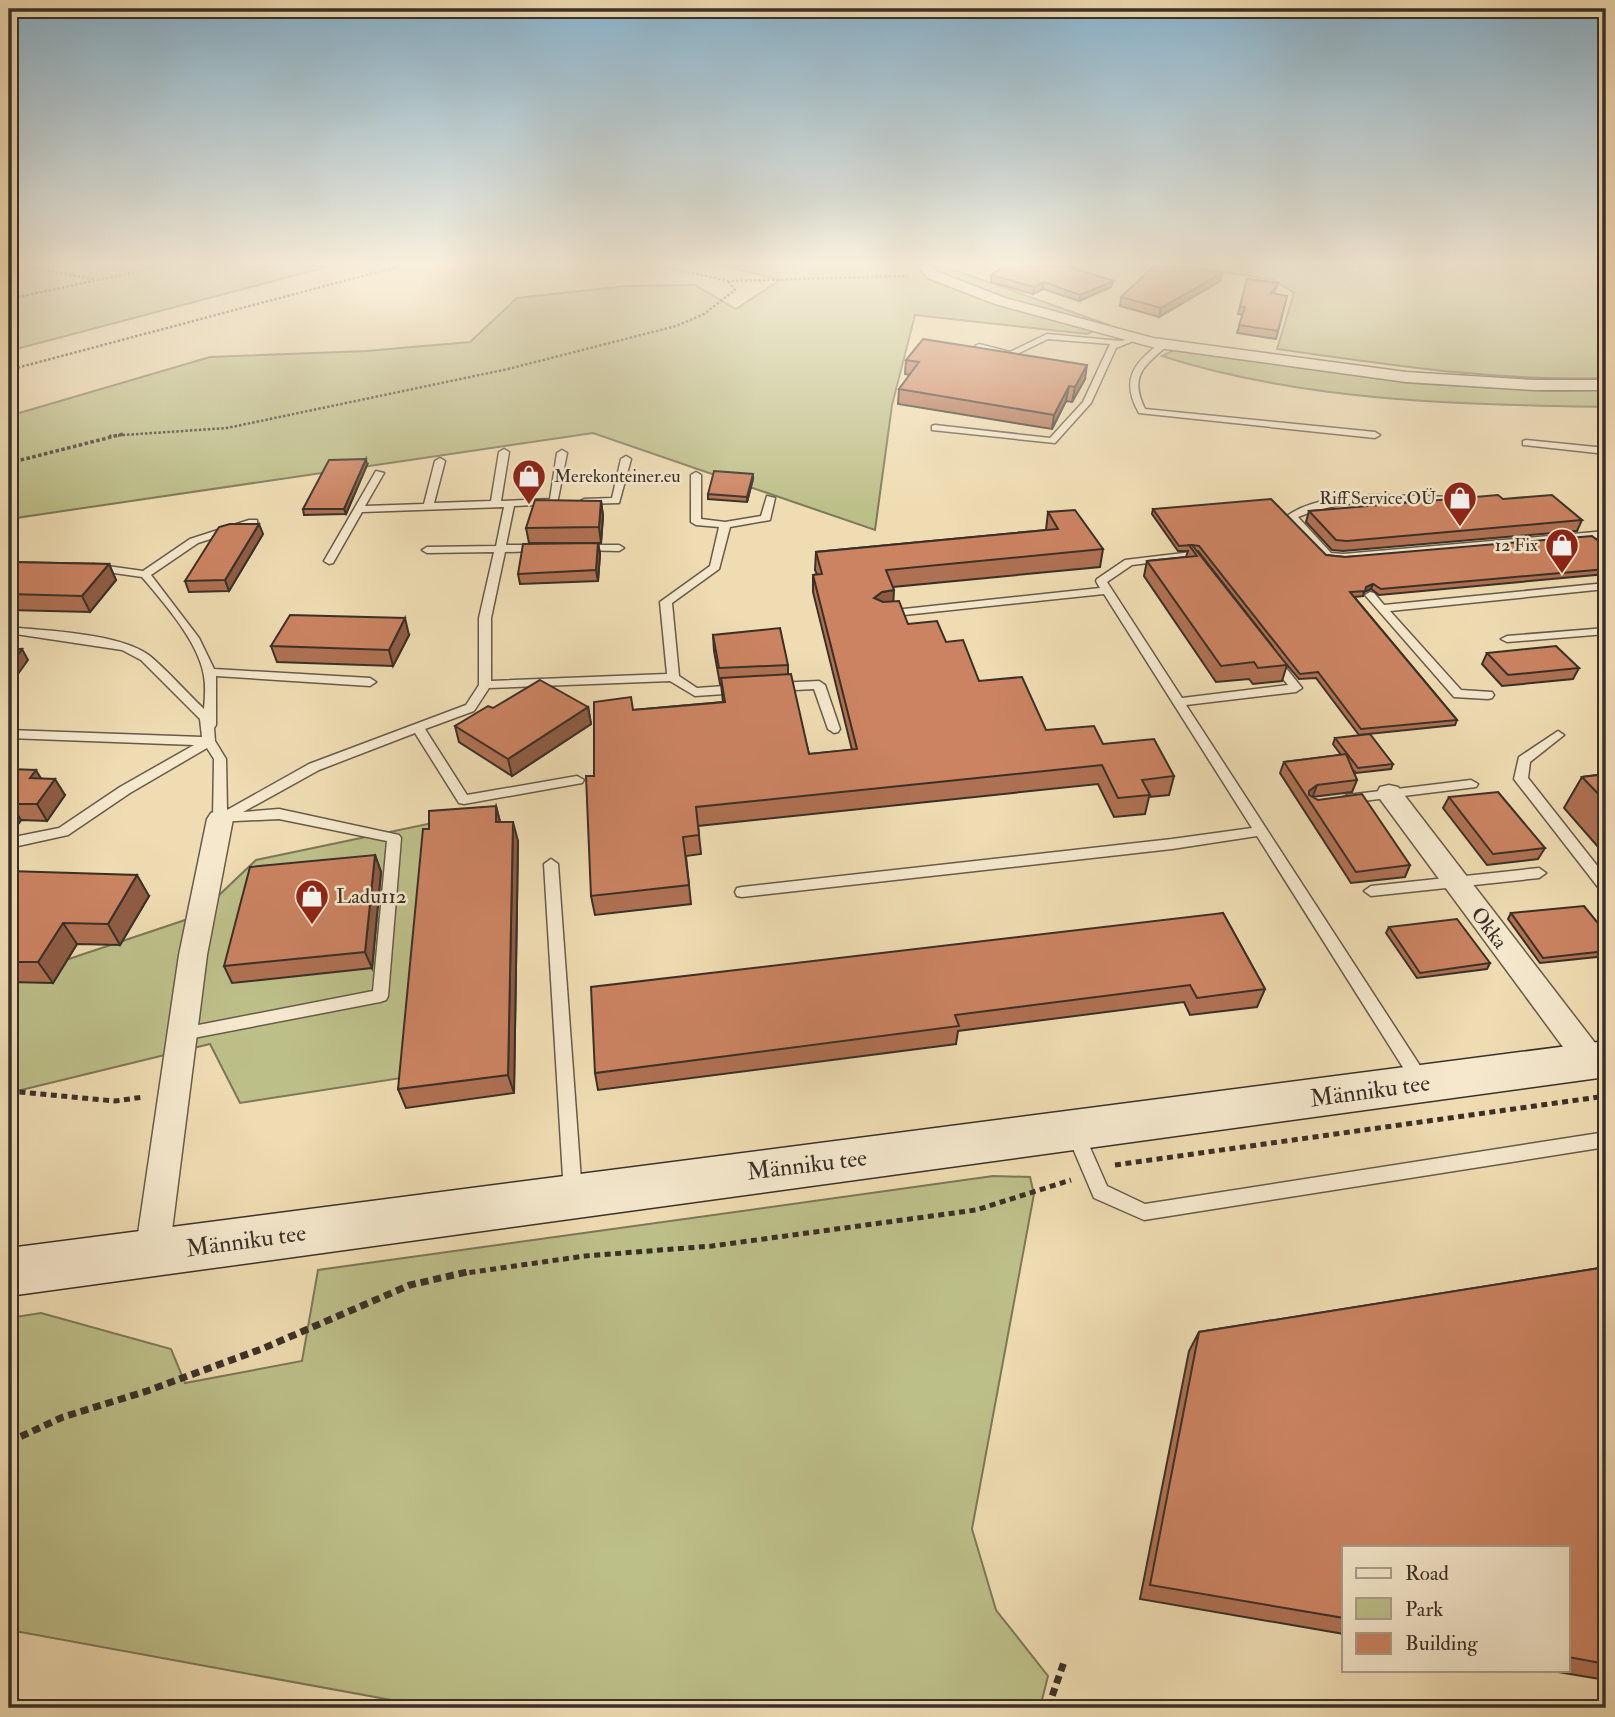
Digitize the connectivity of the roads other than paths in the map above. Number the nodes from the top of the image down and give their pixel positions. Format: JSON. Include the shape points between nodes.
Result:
{"nodes":[{"id":1,"x":979,"y":346,"type":"edge"},
{"id":2,"x":1027,"y":346,"type":"edge"},
{"id":3,"x":1113,"y":346,"type":"edge"},
{"id":4,"x":1161,"y":346,"type":"edge"},
{"id":5,"x":1181,"y":346,"type":"edge"},
{"id":6,"x":1011,"y":355,"type":"junction"},
{"id":7,"x":1023,"y":358,"type":"edge"},
{"id":8,"x":1606,"y":385,"type":"edge"},
{"id":9,"x":935,"y":428,"type":"dead end"},
{"id":10,"x":1375,"y":435,"type":"dead end"},
{"id":11,"x":1526,"y":443,"type":"dead end"},
{"id":12,"x":1606,"y":451,"type":"edge"},
{"id":13,"x":504,"y":452,"type":"dead end"},
{"id":14,"x":562,"y":453,"type":"dead end"},
{"id":15,"x":626,"y":459,"type":"dead end"},
{"id":16,"x":440,"y":461,"type":"dead end"},
{"id":17,"x":379,"y":473,"type":"dead end"},
{"id":18,"x":696,"y":475,"type":"dead end"},
{"id":19,"x":770,"y":498,"type":"dead end"},
{"id":20,"x":1459,"y":500,"type":"edge"},
{"id":21,"x":554,"y":502,"type":"junction"},
{"id":22,"x":503,"y":503,"type":"junction"},
{"id":23,"x":428,"y":506,"type":"junction"},
{"id":24,"x":358,"y":509,"type":"junction"},
{"id":25,"x":253,"y":522,"type":"edge"},
{"id":26,"x":725,"y":525,"type":"junction"},
{"id":27,"x":1606,"y":534,"type":"edge"},
{"id":28,"x":501,"y":548,"type":"junction"},
{"id":29,"x":554,"y":548,"type":"edge"},
{"id":30,"x":567,"y":548,"type":"edge"},
{"id":31,"x":620,"y":548,"type":"dead end"},
{"id":32,"x":427,"y":550,"type":"dead end"},
{"id":33,"x":329,"y":561,"type":"dead end"},
{"id":34,"x":77,"y":567,"type":"edge"},
{"id":35,"x":145,"y":573,"type":"junction"},
{"id":36,"x":1208,"y":575,"type":"edge"},
{"id":37,"x":1606,"y":586,"type":"edge"},
{"id":38,"x":1107,"y":590,"type":"junction"},
{"id":39,"x":1370,"y":595,"type":"edge"},
{"id":40,"x":1383,"y":608,"type":"junction"},
{"id":41,"x":882,"y":615,"type":"edge"},
{"id":42,"x":9,"y":630,"type":"edge"},
{"id":43,"x":1606,"y":631,"type":"edge"},
{"id":44,"x":1507,"y":639,"type":"dead end"},
{"id":45,"x":1264,"y":647,"type":"edge"},
{"id":46,"x":210,"y":672,"type":"junction"},
{"id":47,"x":673,"y":677,"type":"junction"},
{"id":48,"x":370,"y":682,"type":"dead end"},
{"id":49,"x":485,"y":685,"type":"junction"},
{"id":50,"x":764,"y":688,"type":"edge"},
{"id":51,"x":750,"y":689,"type":"edge"},
{"id":52,"x":1488,"y":695,"type":"dead end"},
{"id":53,"x":1178,"y":702,"type":"junction"},
{"id":54,"x":418,"y":728,"type":"junction"},
{"id":55,"x":834,"y":729,"type":"dead end"},
{"id":56,"x":9,"y":734,"type":"edge"},
{"id":57,"x":1558,"y":735,"type":"dead end"},
{"id":58,"x":209,"y":741,"type":"junction"},
{"id":59,"x":577,"y":780,"type":"dead end"},
{"id":60,"x":1471,"y":784,"type":"dead end"},
{"id":61,"x":1389,"y":793,"type":"junction"},
{"id":62,"x":1336,"y":801,"type":"edge"},
{"id":63,"x":220,"y":819,"type":"junction"},
{"id":64,"x":1261,"y":831,"type":"junction"},
{"id":65,"x":9,"y":844,"type":"edge"},
{"id":66,"x":551,"y":864,"type":"dead end"},
{"id":67,"x":1539,"y":873,"type":"dead end"},
{"id":68,"x":1455,"y":882,"type":"junction"},
{"id":69,"x":1606,"y":887,"type":"edge"},
{"id":70,"x":1371,"y":891,"type":"dead end"},
{"id":71,"x":742,"y":892,"type":"dead end"},
{"id":72,"x":183,"y":1034,"type":"junction"},
{"id":73,"x":1601,"y":1072,"type":"edge"},
{"id":74,"x":1423,"y":1084,"type":"junction"},
{"id":75,"x":1075,"y":1130,"type":"junction"},
{"id":76,"x":1606,"y":1140,"type":"edge"},
{"id":77,"x":573,"y":1196,"type":"junction"},
{"id":78,"x":152,"y":1254,"type":"junction"},
{"id":79,"x":9,"y":1272,"type":"edge"}],
"edges":[{"from":1,"to":6,"type":"lane"},
{"from":2,"to":6,"type":"lane"},
{"from":3,"to":9,"type":"lane","via":[[1087,403],[1052,441]]},
{"from":4,"to":10,"type":"lane","via":[[1135,373],[1133,396],[1142,411]]},
{"from":5,"to":8,"type":"street","via":[[1406,377]]},
{"from":6,"to":7,"type":"lane"},
{"from":11,"to":12,"type":"lane"},
{"from":13,"to":22,"type":"lane"},
{"from":14,"to":21,"type":"lane"},
{"from":15,"to":21,"type":"lane","via":[[616,501]]},
{"from":16,"to":23,"type":"lane"},
{"from":17,"to":24,"type":"lane"},
{"from":18,"to":26,"type":"lane","via":[[696,522]]},
{"from":19,"to":26,"type":"lane","via":[[766,518]]},
{"from":20,"to":27,"type":"lane","via":[[1338,502],[1315,505],[1292,516],[1328,555],[1343,557]]},
{"from":21,"to":22,"type":"lane"},
{"from":22,"to":23,"type":"lane"},
{"from":22,"to":28,"type":"lane"},
{"from":23,"to":24,"type":"lane"},
{"from":24,"to":33,"type":"lane"},
{"from":25,"to":35,"type":"lane","via":[[194,541]]},
{"from":26,"to":47,"type":"lane","via":[[715,567],[666,601]]},
{"from":28,"to":29,"type":"lane"},
{"from":28,"to":32,"type":"lane"},
{"from":28,"to":49,"type":"lane","via":[[485,618]]},
{"from":30,"to":31,"type":"lane"},
{"from":34,"to":35,"type":"lane"},
{"from":35,"to":46,"type":"lane","via":[[191,635]]},
{"from":36,"to":38,"type":"lane","via":[[1192,555],[1129,562],[1101,581]]},
{"from":37,"to":40,"type":"lane"},
{"from":38,"to":41,"type":"lane"},
{"from":38,"to":53,"type":"lane"},
{"from":39,"to":40,"type":"lane"},
{"from":40,"to":52,"type":"lane","via":[[1458,694]]},
{"from":42,"to":58,"type":"lane","via":[[104,642],[145,658],[206,718]]},
{"from":43,"to":44,"type":"lane"},
{"from":45,"to":53,"type":"lane","via":[[1296,688]]},
{"from":46,"to":48,"type":"lane"},
{"from":46,"to":58,"type":"lane"},
{"from":47,"to":49,"type":"lane"},
{"from":47,"to":51,"type":"lane","via":[[695,692]]},
{"from":49,"to":54,"type":"lane","via":[[470,708]]},
{"from":50,"to":55,"type":"lane","via":[[819,685]]},
{"from":53,"to":64,"type":"lane"},
{"from":54,"to":59,"type":"lane","via":[[464,800]]},
{"from":54,"to":63,"type":"lane","via":[[314,767]]},
{"from":56,"to":58,"type":"lane"},
{"from":57,"to":69,"type":"lane","via":[[1524,760],[1521,779]]},
{"from":58,"to":63,"type":"lane","via":[[220,759]]},
{"from":58,"to":65,"type":"lane","via":[[63,832]]},
{"from":60,"to":61,"type":"lane"},
{"from":61,"to":62,"type":"lane"},
{"from":61,"to":68,"type":"street","name":"Okka"},
{"from":63,"to":72,"type":"street","via":[[193,955]]},
{"from":63,"to":72,"type":"lane","via":[[279,814],[394,838],[380,996]]},
{"from":64,"to":71,"type":"lane"},
{"from":64,"to":74,"type":"lane"},
{"from":66,"to":77,"type":"lane"},
{"from":67,"to":68,"type":"lane"},
{"from":68,"to":70,"type":"lane"},
{"from":68,"to":73,"type":"street","name":"Okka"},
{"from":72,"to":78,"type":"street"},
{"from":73,"to":74,"type":"street","name":"Männiku tee"},
{"from":74,"to":75,"type":"street","name":"Männiku tee"},
{"from":75,"to":76,"type":"lane","via":[[1100,1192],[1144,1212]]},
{"from":75,"to":77,"type":"street","name":"Männiku tee"},
{"from":77,"to":78,"type":"street","name":"Männiku tee"},
{"from":78,"to":79,"type":"street","name":"Männiku tee"}]}
